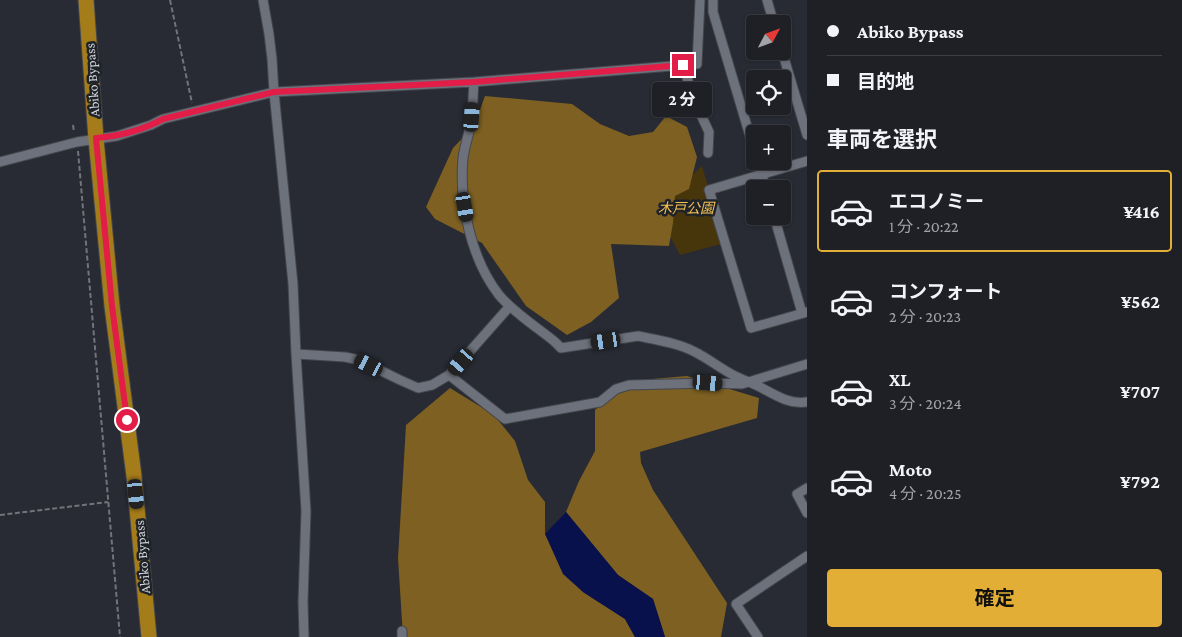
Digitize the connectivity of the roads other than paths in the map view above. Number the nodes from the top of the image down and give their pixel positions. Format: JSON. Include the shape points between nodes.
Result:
{"nodes":[{"id":1,"x":86,"y":0,"type":"edge"},
{"id":2,"x":263,"y":0,"type":"edge"},
{"id":3,"x":700,"y":0,"type":"edge"},
{"id":4,"x":713,"y":0,"type":"edge"},
{"id":5,"x":766,"y":0,"type":"edge"},
{"id":6,"x":771,"y":15,"type":"edge"},
{"id":7,"x":785,"y":60,"type":"edge"},
{"id":8,"x":683,"y":65,"type":"junction"},
{"id":9,"x":474,"y":82,"type":"junction"},
{"id":10,"x":274,"y":92,"type":"junction"},
{"id":11,"x":747,"y":125,"type":"edge"},
{"id":12,"x":807,"y":135,"type":"edge"},
{"id":13,"x":96,"y":138,"type":"junction"},
{"id":14,"x":708,"y":153,"type":"dead end"},
{"id":15,"x":807,"y":161,"type":"edge"},
{"id":16,"x":0,"y":162,"type":"edge"},
{"id":17,"x":761,"y":170,"type":"edge"},
{"id":18,"x":762,"y":174,"type":"junction"},
{"id":19,"x":764,"y":180,"type":"edge"},
{"id":20,"x":777,"y":225,"type":"edge"},
{"id":21,"x":510,"y":306,"type":"junction"},
{"id":22,"x":805,"y":312,"type":"edge"},
{"id":23,"x":296,"y":354,"type":"junction"},
{"id":24,"x":807,"y":364,"type":"edge"},
{"id":25,"x":449,"y":375,"type":"junction"},
{"id":26,"x":750,"y":382,"type":"junction"},
{"id":27,"x":807,"y":402,"type":"edge"},
{"id":28,"x":807,"y":488,"type":"edge"},
{"id":29,"x":807,"y":513,"type":"edge"},
{"id":30,"x":807,"y":556,"type":"edge"},
{"id":31,"x":149,"y":637,"type":"edge"},
{"id":32,"x":304,"y":637,"type":"edge"},
{"id":33,"x":758,"y":637,"type":"edge"}],
"edges":[{"from":1,"to":13,"type":"highway","name":"Abiko Bypass"},
{"from":2,"to":10,"type":"street"},
{"from":3,"to":8,"type":"street","via":[[697,64]]},
{"from":4,"to":11,"type":"street","via":[[713,12]]},
{"from":5,"to":6,"type":"street"},
{"from":7,"to":12,"type":"street"},
{"from":8,"to":9,"type":"street"},
{"from":8,"to":14,"type":"street","via":[[709,132]]},
{"from":9,"to":10,"type":"street"},
{"from":9,"to":21,"type":"street","via":[[462,193],[470,236],[486,274]]},
{"from":10,"to":13,"type":"street","via":[[163,119],[117,136]]},
{"from":10,"to":23,"type":"street","via":[[293,284]]},
{"from":13,"to":16,"type":"street"},
{"from":13,"to":31,"type":"highway","name":"Abiko Bypass"},
{"from":15,"to":18,"type":"street"},
{"from":17,"to":18,"type":"street"},
{"from":18,"to":19,"type":"street"},
{"from":18,"to":22,"type":"street","via":[[708,190],[751,328]]},
{"from":20,"to":22,"type":"street"},
{"from":21,"to":25,"type":"street"},
{"from":21,"to":26,"type":"street","via":[[561,348],[638,336],[651,338],[694,351]]},
{"from":23,"to":25,"type":"street","via":[[359,360],[418,388]]},
{"from":23,"to":32,"type":"street","via":[[306,511]]},
{"from":24,"to":26,"type":"street"},
{"from":25,"to":26,"type":"street","via":[[505,418],[600,402],[616,389],[629,385]]},
{"from":26,"to":27,"type":"street","via":[[786,400]]},
{"from":28,"to":29,"type":"street","via":[[797,494]]},
{"from":30,"to":33,"type":"street","via":[[736,604]]}]}
